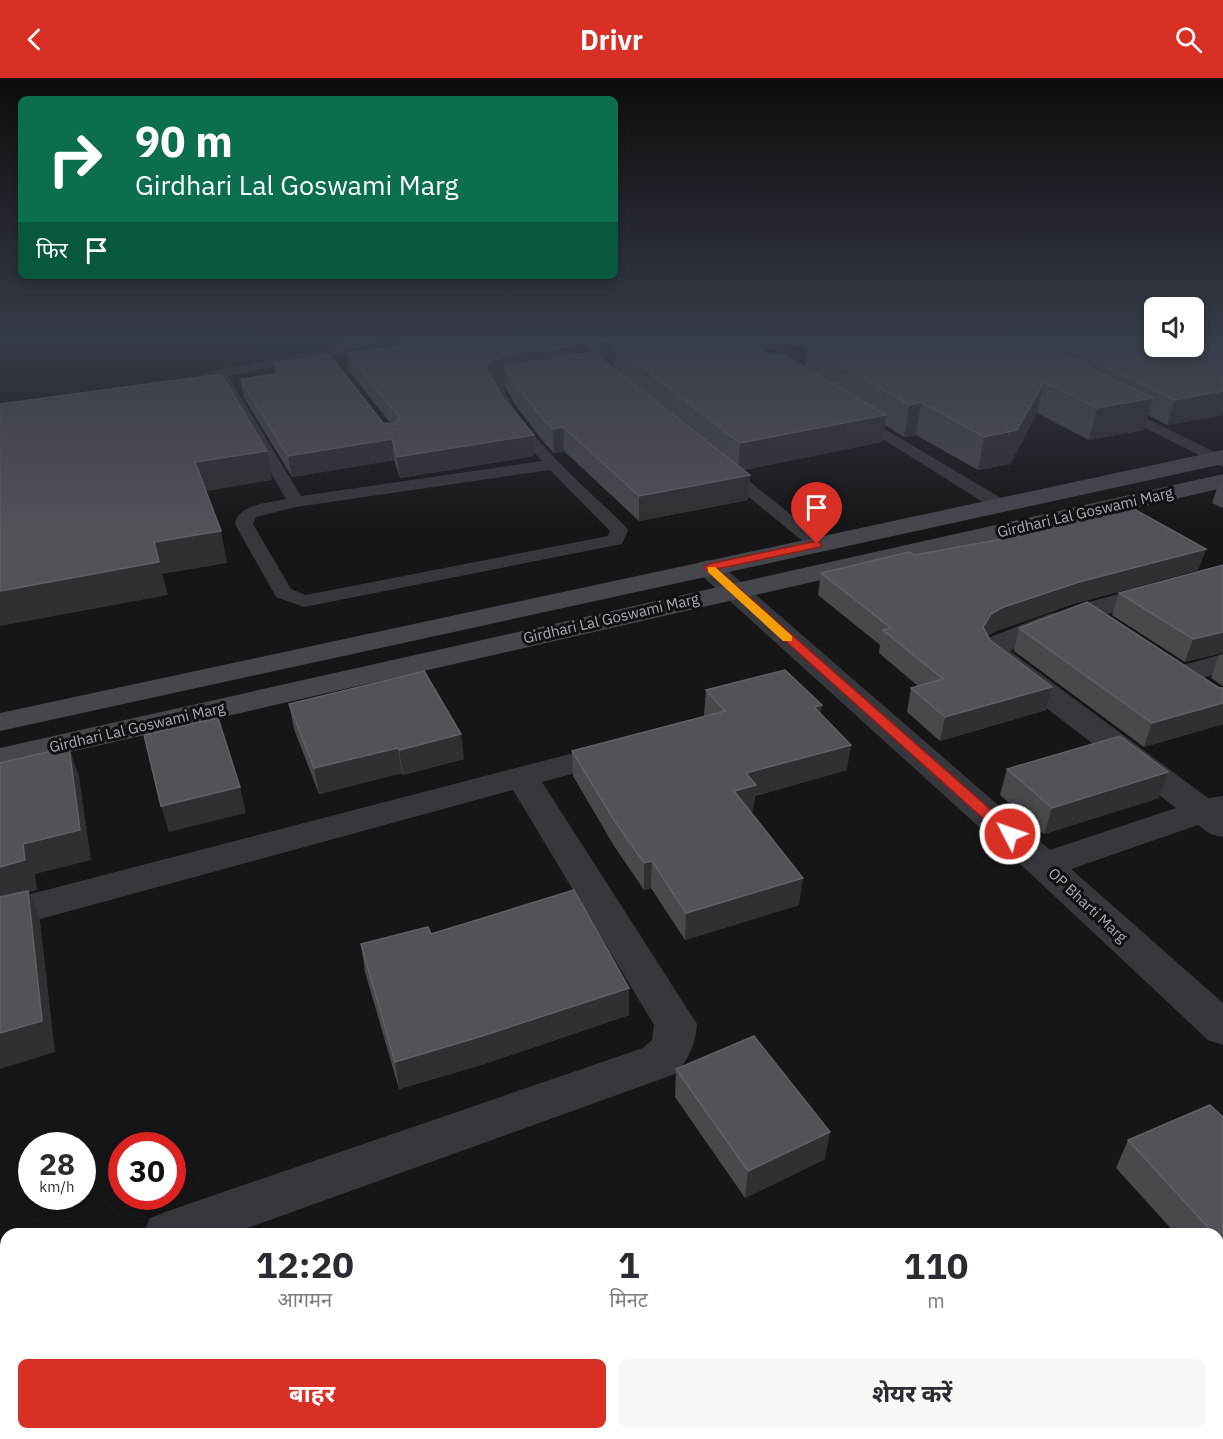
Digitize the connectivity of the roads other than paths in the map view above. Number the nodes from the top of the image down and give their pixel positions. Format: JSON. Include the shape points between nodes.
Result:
{"nodes":[{"id":1,"x":236,"y":402,"type":"edge"},
{"id":2,"x":503,"y":402,"type":"edge"},
{"id":3,"x":1105,"y":402,"type":"edge"},
{"id":4,"x":847,"y":411,"type":"edge"},
{"id":5,"x":708,"y":455,"type":"edge"},
{"id":6,"x":555,"y":464,"type":"junction"},
{"id":7,"x":1221,"y":464,"type":"edge"},
{"id":8,"x":296,"y":502,"type":"junction"},
{"id":9,"x":1000,"y":505,"type":"junction"},
{"id":10,"x":817,"y":544,"type":"junction"},
{"id":11,"x":1223,"y":574,"type":"edge"},
{"id":12,"x":721,"y":579,"type":"junction"},
{"id":13,"x":1083,"y":612,"type":"junction"},
{"id":14,"x":1132,"y":643,"type":"edge"},
{"id":15,"x":1223,"y":663,"type":"edge"},
{"id":16,"x":1206,"y":691,"type":"edge"},
{"id":17,"x":0,"y":722,"type":"edge"},
{"id":18,"x":648,"y":743,"type":"edge"},
{"id":19,"x":0,"y":758,"type":"edge"},
{"id":20,"x":522,"y":777,"type":"junction"},
{"id":21,"x":1216,"y":814,"type":"edge"},
{"id":22,"x":1044,"y":865,"type":"junction"},
{"id":23,"x":0,"y":916,"type":"edge"},
{"id":24,"x":1223,"y":1028,"type":"edge"},
{"id":25,"x":194,"y":1228,"type":"edge"}],
"edges":[{"from":1,"to":8,"type":"lane"},
{"from":2,"to":6,"type":"lane"},
{"from":3,"to":7,"type":"lane"},
{"from":4,"to":9,"type":"lane"},
{"from":5,"to":10,"type":"lane"},
{"from":6,"to":8,"type":"lane"},
{"from":6,"to":8,"type":"lane","via":[[619,530],[616,540],[304,601],[283,593],[244,524],[250,513]]},
{"from":7,"to":9,"type":"main road","name":"Girdhari Lal Goswami Marg"},
{"from":7,"to":12,"type":"main road","name":"Girdhari Lal Goswami Marg"},
{"from":9,"to":10,"type":"main road","name":"Girdhari Lal Goswami Marg"},
{"from":10,"to":12,"type":"main road","name":"Girdhari Lal Goswami Marg"},
{"from":11,"to":13,"type":"street"},
{"from":12,"to":17,"type":"main road","name":"Girdhari Lal Goswami Marg"},
{"from":12,"to":19,"type":"main road","name":"Girdhari Lal Goswami Marg"},
{"from":12,"to":22,"type":"street","name":"OP Bharti Marg"},
{"from":13,"to":14,"type":"street"},
{"from":13,"to":21,"type":"street","via":[[1007,639],[994,649],[997,656]]},
{"from":15,"to":16,"type":"street","via":[[1170,668]]},
{"from":18,"to":20,"type":"street"},
{"from":20,"to":23,"type":"street"},
{"from":20,"to":25,"type":"street","via":[[675,1024],[675,1039],[669,1052],[659,1061]]},
{"from":21,"to":22,"type":"street"},
{"from":22,"to":24,"type":"street","name":"OP Bharti Marg"}]}
